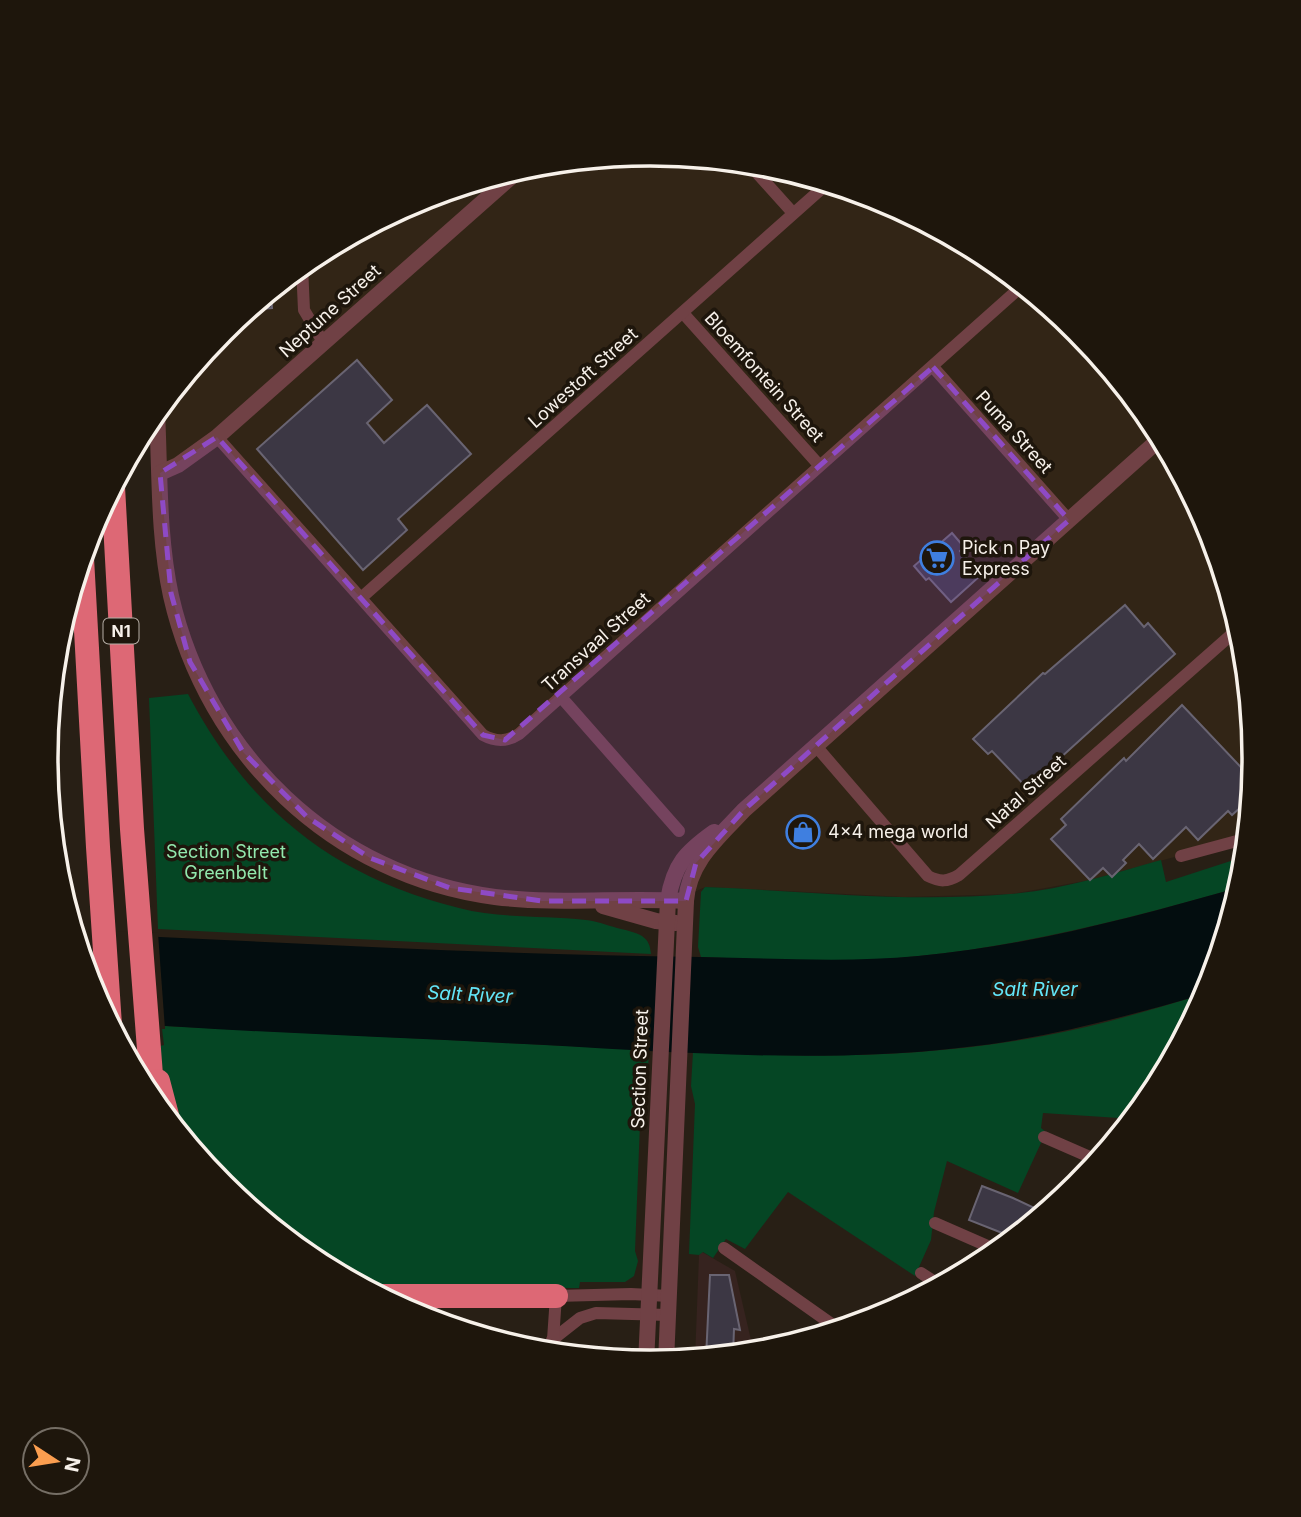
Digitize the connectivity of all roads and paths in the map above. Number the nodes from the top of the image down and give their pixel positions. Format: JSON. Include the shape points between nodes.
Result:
{"nodes":[{"id":1,"x":759,"y":176,"type":"edge"},
{"id":2,"x":502,"y":185,"type":"edge"},
{"id":3,"x":819,"y":191,"type":"edge"},
{"id":4,"x":793,"y":214,"type":"junction"},
{"id":5,"x":303,"y":279,"type":"edge"},
{"id":6,"x":1016,"y":292,"type":"edge"},
{"id":7,"x":683,"y":313,"type":"junction"},
{"id":8,"x":323,"y":342,"type":"junction"},
{"id":9,"x":933,"y":367,"type":"junction"},
{"id":10,"x":158,"y":430,"type":"edge"},
{"id":11,"x":217,"y":437,"type":"junction"},
{"id":12,"x":1153,"y":445,"type":"edge"},
{"id":13,"x":819,"y":466,"type":"junction"},
{"id":14,"x":159,"y":473,"type":"junction"},
{"id":15,"x":114,"y":507,"type":"edge"},
{"id":16,"x":1069,"y":520,"type":"junction"},
{"id":17,"x":84,"y":586,"type":"edge"},
{"id":18,"x":361,"y":598,"type":"junction"},
{"id":19,"x":1230,"y":636,"type":"edge"},
{"id":20,"x":561,"y":697,"type":"junction"},
{"id":21,"x":816,"y":745,"type":"junction"},
{"id":22,"x":744,"y":810,"type":"junction"},
{"id":23,"x":679,"y":831,"type":"dead end"},
{"id":24,"x":1237,"y":841,"type":"edge"},
{"id":25,"x":1181,"y":856,"type":"dead end"},
{"id":26,"x":668,"y":900,"type":"junction"},
{"id":27,"x":686,"y":901,"type":"junction"},
{"id":28,"x":591,"y":902,"type":"junction"},
{"id":29,"x":113,"y":922,"type":"junction"},
{"id":30,"x":666,"y":923,"type":"junction"},
{"id":31,"x":685,"y":924,"type":"junction"},
{"id":32,"x":97,"y":970,"type":"edge"},
{"id":33,"x":134,"y":1032,"type":"edge"},
{"id":34,"x":134,"y":1050,"type":"edge"},
{"id":35,"x":143,"y":1064,"type":"edge"},
{"id":36,"x":161,"y":1093,"type":"edge"},
{"id":37,"x":1044,"y":1137,"type":"dead end"},
{"id":38,"x":1089,"y":1157,"type":"edge"},
{"id":39,"x":935,"y":1223,"type":"dead end"},
{"id":40,"x":987,"y":1246,"type":"edge"},
{"id":41,"x":724,"y":1248,"type":"dead end"},
{"id":42,"x":921,"y":1273,"type":"dead end"},
{"id":43,"x":932,"y":1280,"type":"edge"},
{"id":44,"x":650,"y":1295,"type":"junction"},
{"id":45,"x":402,"y":1296,"type":"edge"},
{"id":46,"x":556,"y":1296,"type":"junction"},
{"id":47,"x":669,"y":1296,"type":"junction"},
{"id":48,"x":649,"y":1315,"type":"junction"},
{"id":49,"x":668,"y":1315,"type":"junction"},
{"id":50,"x":830,"y":1323,"type":"edge"},
{"id":51,"x":552,"y":1340,"type":"joint"},
{"id":52,"x":647,"y":1351,"type":"edge"},
{"id":53,"x":666,"y":1351,"type":"edge"}],
"edges":[{"from":1,"to":4,"type":"street"},
{"from":2,"to":8,"type":"street","name":"Neptune Street"},
{"from":3,"to":4,"type":"street","name":"Lowestoft Street"},
{"from":4,"to":7,"type":"street","name":"Lowestoft Street"},
{"from":5,"to":8,"type":"street","via":[[304,310]]},
{"from":6,"to":9,"type":"street","name":"Transvaal Street"},
{"from":7,"to":13,"type":"street","name":"Bloemfontein Street"},
{"from":7,"to":18,"type":"street","name":"Lowestoft Street"},
{"from":8,"to":11,"type":"street","name":"Neptune Street"},
{"from":9,"to":13,"type":"street","name":"Transvaal Street"},
{"from":9,"to":16,"type":"street","name":"Puma Street"},
{"from":10,"to":14,"type":"street"},
{"from":11,"to":14,"type":"street","name":"Neptune Street"},
{"from":11,"to":18,"type":"street","name":"Transvaal Street"},
{"from":12,"to":16,"type":"street","name":"Section Street"},
{"from":13,"to":20,"type":"street","name":"Transvaal Street"},
{"from":14,"to":28,"type":"street","via":[[171,593],[190,662],[237,743],[282,796],[345,844],[419,878],[494,897]]},
{"from":15,"to":29,"type":"highway","number":"N1","via":[[132,829]]},
{"from":16,"to":21,"type":"street","name":"Section Street"},
{"from":17,"to":29,"type":"highway","number":"N1","via":[[98,847]]},
{"from":18,"to":20,"type":"street","name":"Transvaal Street","via":[[489,739],[512,738]]},
{"from":19,"to":21,"type":"street","name":"Natal Street","via":[[950,880],[928,876]]},
{"from":20,"to":23,"type":"street"},
{"from":21,"to":22,"type":"street","name":"Section Street"},
{"from":22,"to":26,"type":"street","name":"Section Street","via":[[685,856],[676,867]]},
{"from":22,"to":27,"type":"street","name":"Section Street","via":[[696,863]]},
{"from":24,"to":25,"type":"street"},
{"from":26,"to":27,"type":"street"},
{"from":26,"to":28,"type":"street"},
{"from":26,"to":30,"type":"street","name":"Section Street"},
{"from":27,"to":31,"type":"street","name":"Section Street"},
{"from":28,"to":30,"type":"street"},
{"from":29,"to":32,"type":"highway"},
{"from":29,"to":33,"type":"highway","number":"N1"},
{"from":29,"to":33,"type":"highway","number":"N1"},
{"from":30,"to":31,"type":"street"},
{"from":30,"to":44,"type":"street","name":"Section Street"},
{"from":31,"to":47,"type":"street","name":"Section Street"},
{"from":33,"to":34,"type":"highway"},
{"from":33,"to":35,"type":"highway","number":"N1"},
{"from":33,"to":36,"type":"highway","via":[[156,1071]]},
{"from":37,"to":38,"type":"street"},
{"from":39,"to":40,"type":"street"},
{"from":41,"to":50,"type":"street"},
{"from":42,"to":43,"type":"street"},
{"from":44,"to":46,"type":"street"},
{"from":44,"to":47,"type":"street"},
{"from":44,"to":48,"type":"street","name":"Section Street"},
{"from":45,"to":46,"type":"highway"},
{"from":46,"to":51,"type":"street"},
{"from":47,"to":49,"type":"street","name":"Section Street"},
{"from":48,"to":49,"type":"street"},
{"from":48,"to":51,"type":"street","via":[[596,1313],[580,1318]]},
{"from":48,"to":52,"type":"street","name":"Section Street"},
{"from":49,"to":53,"type":"street","name":"Section Street"}]}
